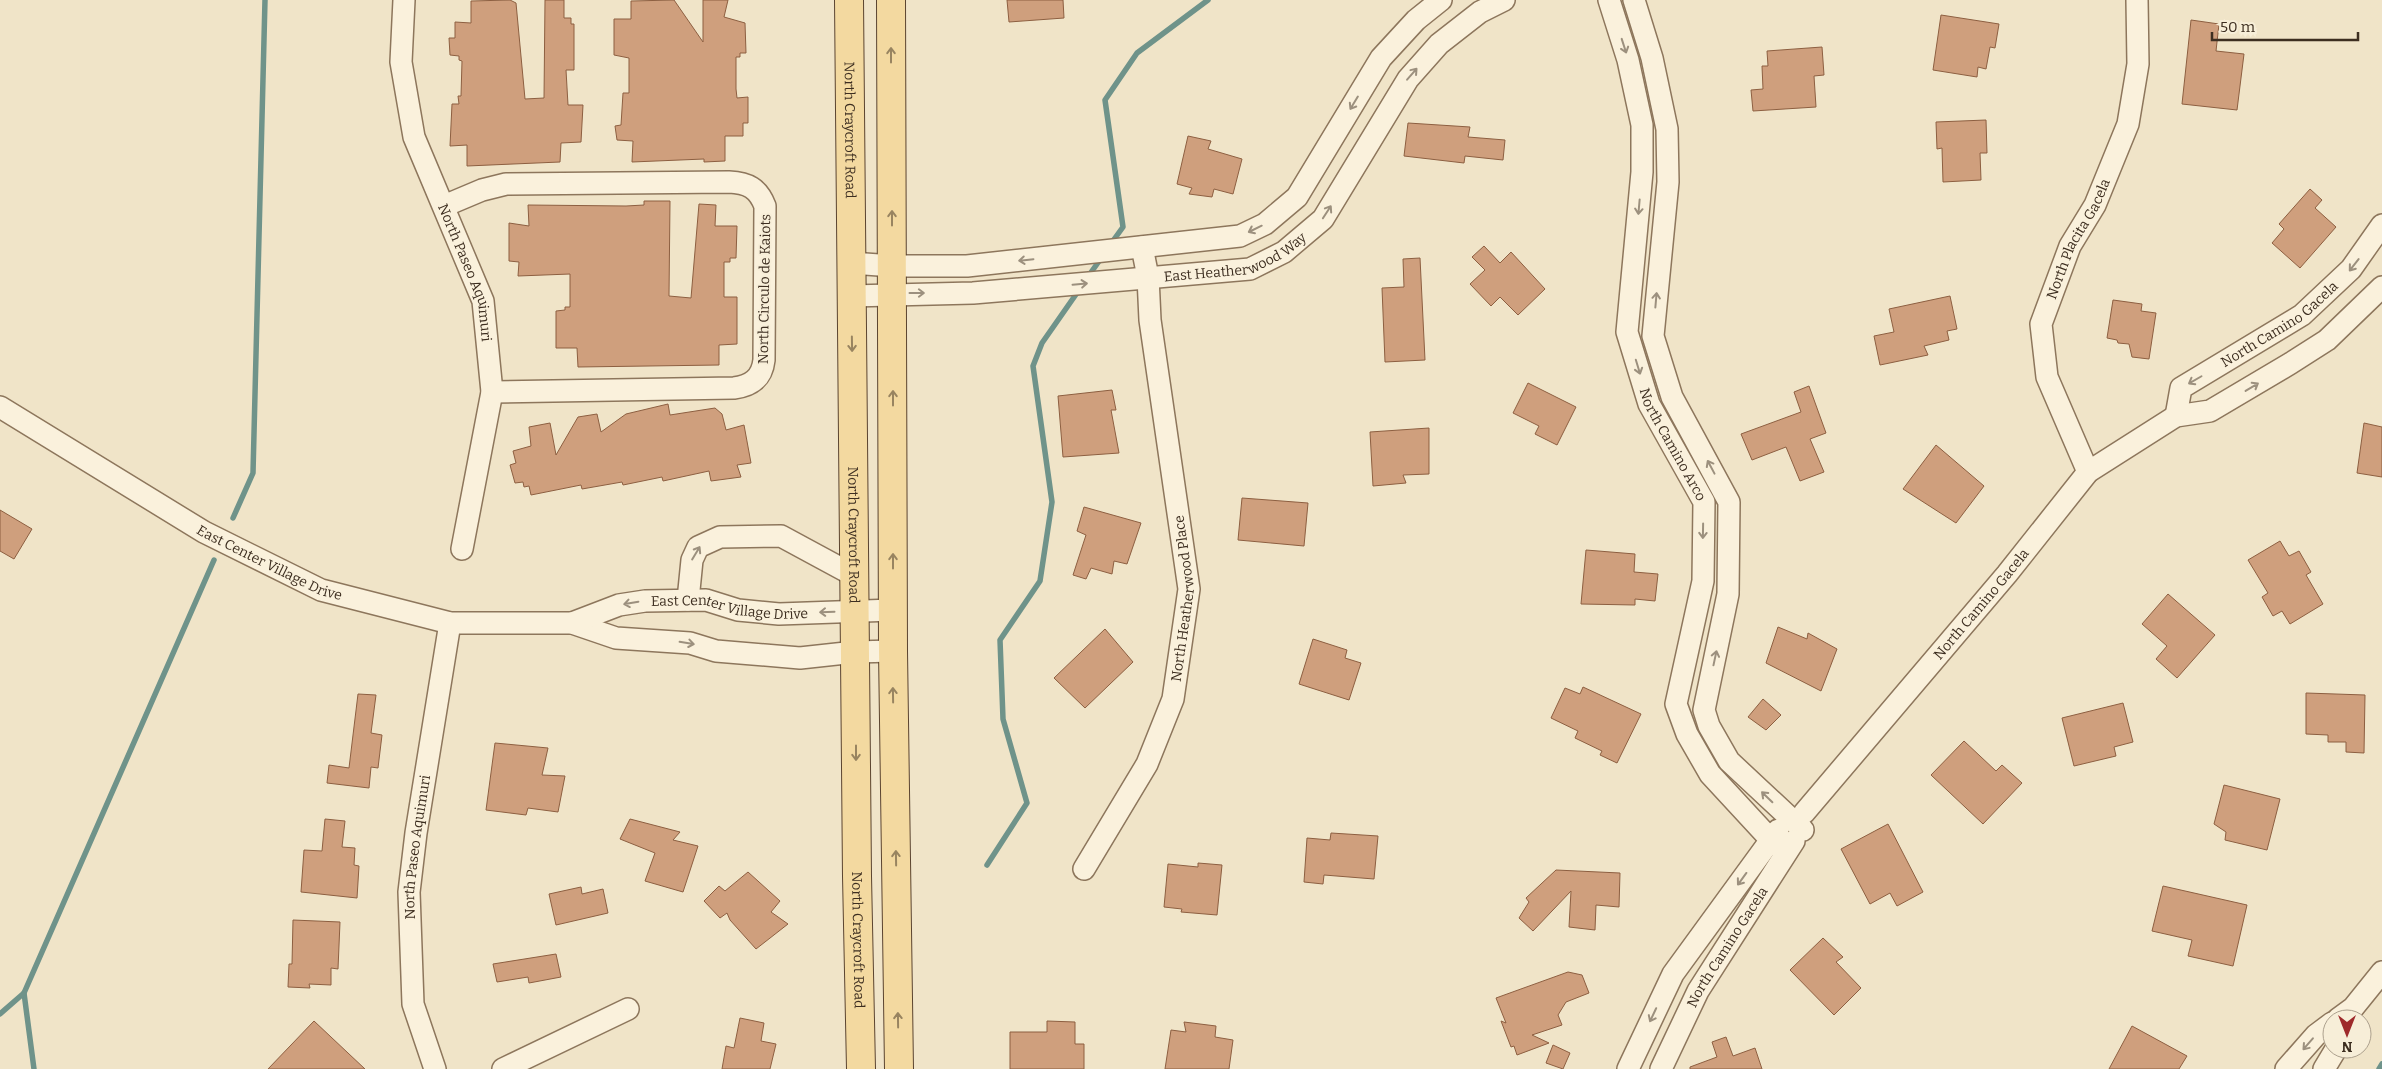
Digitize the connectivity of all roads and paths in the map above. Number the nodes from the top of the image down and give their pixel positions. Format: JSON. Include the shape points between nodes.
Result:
{"nodes":[{"id":1,"x":404,"y":0,"type":"edge"},
{"id":2,"x":849,"y":0,"type":"edge"},
{"id":3,"x":890,"y":0,"type":"edge"},
{"id":4,"x":1441,"y":0,"type":"edge"},
{"id":5,"x":1504,"y":0,"type":"edge"},
{"id":6,"x":1609,"y":0,"type":"edge"},
{"id":7,"x":1634,"y":0,"type":"edge"},
{"id":8,"x":2137,"y":0,"type":"edge"},
{"id":9,"x":444,"y":206,"type":"junction"},
{"id":10,"x":2382,"y":225,"type":"edge"},
{"id":11,"x":1142,"y":247,"type":"junction"},
{"id":12,"x":851,"y":263,"type":"junction"},
{"id":13,"x":893,"y":266,"type":"junction"},
{"id":14,"x":1148,"y":277,"type":"junction"},
{"id":15,"x":2382,"y":287,"type":"edge"},
{"id":16,"x":893,"y":293,"type":"junction"},
{"id":17,"x":851,"y":296,"type":"junction"},
{"id":18,"x":492,"y":392,"type":"junction"},
{"id":19,"x":0,"y":407,"type":"edge"},
{"id":20,"x":2176,"y":416,"type":"junction"},
{"id":21,"x":2088,"y":472,"type":"junction"},
{"id":22,"x":462,"y":549,"type":"dead end"},
{"id":23,"x":855,"y":576,"type":"junction"},
{"id":24,"x":688,"y":600,"type":"junction"},
{"id":25,"x":893,"y":610,"type":"junction"},
{"id":26,"x":855,"y":611,"type":"junction"},
{"id":27,"x":450,"y":623,"type":"junction"},
{"id":28,"x":572,"y":623,"type":"junction"},
{"id":29,"x":892,"y":651,"type":"junction"},
{"id":30,"x":855,"y":652,"type":"junction"},
{"id":31,"x":1798,"y":820,"type":"junction"},
{"id":32,"x":1778,"y":846,"type":"junction"},
{"id":33,"x":1084,"y":869,"type":"dead end"},
{"id":34,"x":2382,"y":972,"type":"edge"},
{"id":35,"x":628,"y":1009,"type":"dead end"},
{"id":36,"x":2351,"y":1009,"type":"edge"},
{"id":37,"x":2322,"y":1030,"type":"edge"},
{"id":38,"x":435,"y":1069,"type":"edge"},
{"id":39,"x":503,"y":1069,"type":"edge"},
{"id":40,"x":861,"y":1069,"type":"edge"},
{"id":41,"x":899,"y":1069,"type":"edge"},
{"id":42,"x":1628,"y":1069,"type":"edge"},
{"id":43,"x":1661,"y":1069,"type":"edge"},
{"id":44,"x":2286,"y":1069,"type":"edge"}],
"edges":[{"from":1,"to":9,"type":"street","name":"North Paseo Aquimuri","via":[[401,62],[414,137]]},
{"from":2,"to":12,"type":"main road","name":"North Craycroft Road"},
{"from":13,"to":3,"type":"main road","one_way":true},
{"from":4,"to":11,"type":"street","name":"East Heatherwood Way","one_way":true,"via":[[1416,20],[1380,58],[1297,197],[1265,224],[1240,236]]},
{"from":14,"to":5,"type":"street","name":"East Heatherwood Way","one_way":true,"via":[[1250,269],[1284,252],[1323,219],[1408,78],[1439,44],[1480,12]]},
{"from":6,"to":32,"type":"street","name":"North Camino Arco","one_way":true,"via":[[1628,60],[1642,125],[1642,172],[1627,332],[1649,404],[1704,502],[1703,582],[1676,704],[1687,734],[1710,774]]},
{"from":31,"to":7,"type":"street","name":"North Camino Arco","one_way":true,"via":[[1729,761],[1709,726],[1704,710],[1728,594],[1729,502],[1672,397],[1653,336],[1668,182],[1667,129],[1652,58]]},
{"from":8,"to":21,"type":"street","name":"North Placita Gacela","via":[[2138,64],[2128,124],[2095,205],[2073,240],[2041,324],[2046,376]]},
{"from":9,"to":18,"type":"street","name":"North Paseo Aquimuri","via":[[483,301]]},
{"from":9,"to":18,"type":"street","name":"North Circulo de Kaiots","via":[[506,184],[719,182],[744,183],[752,187],[765,206],[764,360],[763,369],[755,381],[734,388]]},
{"from":10,"to":20,"type":"street","name":"North Camino Gacela","one_way":true,"via":[[2351,269],[2302,315],[2181,388]]},
{"from":11,"to":13,"type":"street","name":"East Heatherwood Way","one_way":true,"via":[[967,266]]},
{"from":11,"to":14,"type":"street","name":"North Heatherwood Place"},
{"from":12,"to":13,"type":"street","name":"East Heatherwood Way"},
{"from":12,"to":17,"type":"main road","name":"North Craycroft Road"},
{"from":13,"to":16,"type":"main road"},
{"from":16,"to":14,"type":"street","name":"East Heatherwood Way","one_way":true,"via":[[973,293]]},
{"from":14,"to":33,"type":"street","name":"North Heatherwood Place","via":[[1150,320],[1189,589],[1173,699],[1147,764]]},
{"from":20,"to":15,"type":"street","name":"North Camino Gacela","one_way":true,"via":[[2210,412],[2291,363],[2327,340]]},
{"from":16,"to":17,"type":"street","name":"East Heatherwood Way"},
{"from":25,"to":16,"type":"main road","one_way":true},
{"from":17,"to":23,"type":"main road","name":"North Craycroft Road","one_way":true},
{"from":18,"to":22,"type":"street","name":"North Paseo Aquimuri"},
{"from":19,"to":27,"type":"street","name":"East Center Village Drive","via":[[204,532],[322,590]]},
{"from":20,"to":21,"type":"street","name":"North Camino Gacela"},
{"from":21,"to":31,"type":"street","name":"North Camino Gacela","via":[[2007,574]]},
{"from":24,"to":23,"type":"street","one_way":true,"via":[[692,560],[698,547],[720,537],[781,536]]},
{"from":23,"to":26,"type":"main road","name":"North Craycroft Road"},
{"from":26,"to":24,"type":"street","name":"East Center Village Drive","one_way":true,"via":[[779,614],[738,610],[706,600]]},
{"from":24,"to":28,"type":"street","name":"East Center Village Drive","one_way":true,"via":[[645,601],[619,606]]},
{"from":25,"to":26,"type":"street","name":"East Center Village Drive"},
{"from":25,"to":29,"type":"main road"},
{"from":26,"to":30,"type":"main road","name":"North Craycroft Road"},
{"from":27,"to":28,"type":"street","name":"East Center Village Drive"},
{"from":27,"to":38,"type":"street","name":"North Paseo Aquimuri","via":[[409,892],[413,1004]]},
{"from":28,"to":30,"type":"street","name":"East Center Village Drive","one_way":true,"via":[[616,638],[690,643],[716,652],[800,658]]},
{"from":29,"to":30,"type":"street","name":"East Center Village Drive"},
{"from":41,"to":29,"type":"main road","one_way":true},
{"from":30,"to":40,"type":"main road","name":"North Craycroft Road","one_way":true},
{"from":31,"to":32,"type":"street","name":"North Camino Gacela"},
{"from":32,"to":42,"type":"street","name":"North Camino Gacela","one_way":true,"via":[[1673,974]]},
{"from":32,"to":43,"type":"street","name":"North Camino Gacela","via":[[1698,991]]},
{"from":34,"to":36,"type":"street"},
{"from":35,"to":39,"type":"street"},
{"from":37,"to":44,"type":"street","one_way":true}]}
